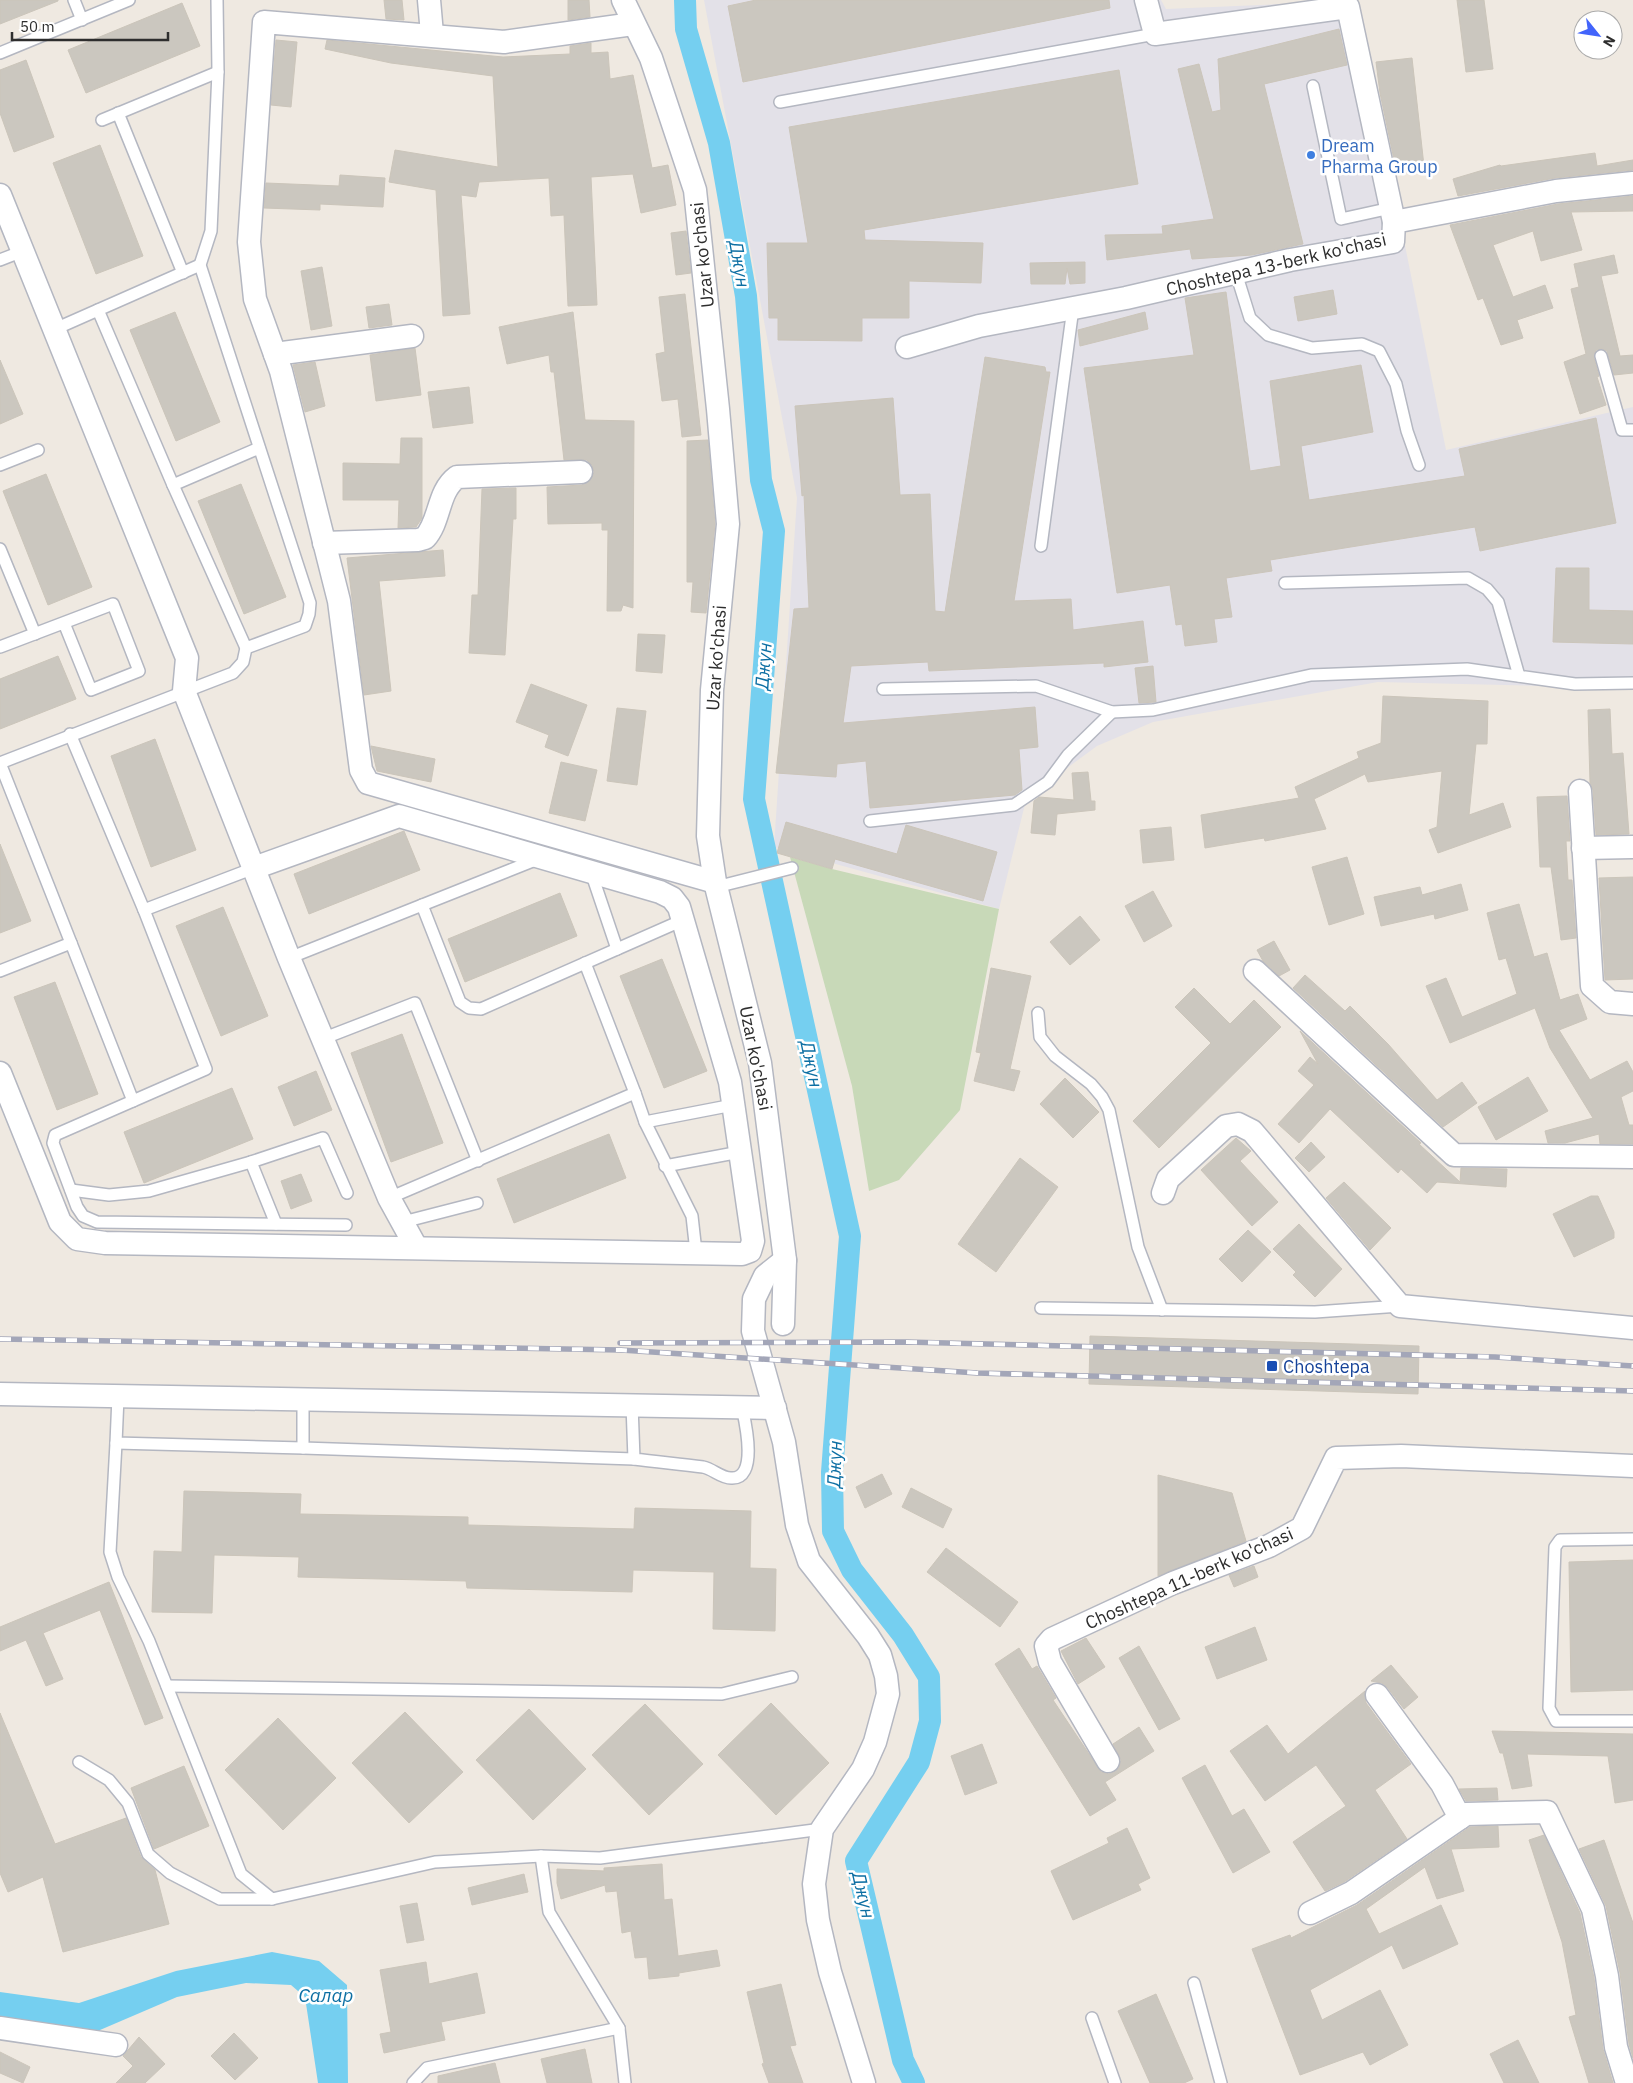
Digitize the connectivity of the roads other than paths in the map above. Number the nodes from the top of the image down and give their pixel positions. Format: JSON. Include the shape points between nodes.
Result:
{"nodes":[{"id":1,"x":74,"y":0,"type":"edge"},
{"id":2,"x":129,"y":0,"type":"edge"},
{"id":3,"x":218,"y":0,"type":"edge"},
{"id":4,"x":429,"y":0,"type":"edge"},
{"id":5,"x":623,"y":0,"type":"edge"},
{"id":6,"x":1146,"y":0,"type":"edge"},
{"id":7,"x":82,"y":20,"type":"junction"},
{"id":8,"x":633,"y":24,"type":"junction"},
{"id":9,"x":432,"y":34,"type":"junction"},
{"id":10,"x":1155,"y":34,"type":"junction"},
{"id":11,"x":0,"y":53,"type":"edge"},
{"id":12,"x":218,"y":72,"type":"junction"},
{"id":13,"x":1313,"y":86,"type":"dead end"},
{"id":14,"x":780,"y":102,"type":"dead end"},
{"id":15,"x":118,"y":113,"type":"junction"},
{"id":16,"x":102,"y":120,"type":"dead end"},
{"id":17,"x":1633,"y":183,"type":"edge"},
{"id":18,"x":0,"y":195,"type":"edge"},
{"id":19,"x":1393,"y":215,"type":"junction"},
{"id":20,"x":23,"y":250,"type":"junction"},
{"id":21,"x":0,"y":260,"type":"edge"},
{"id":22,"x":200,"y":265,"type":"junction"},
{"id":23,"x":183,"y":273,"type":"junction"},
{"id":24,"x":1236,"y":273,"type":"junction"},
{"id":25,"x":1072,"y":308,"type":"junction"},
{"id":26,"x":98,"y":310,"type":"junction"},
{"id":27,"x":55,"y":329,"type":"junction"},
{"id":28,"x":412,"y":336,"type":"dead end"},
{"id":29,"x":907,"y":347,"type":"dead end"},
{"id":30,"x":275,"y":354,"type":"junction"},
{"id":31,"x":1601,"y":356,"type":"dead end"},
{"id":32,"x":1633,"y":430,"type":"edge"},
{"id":33,"x":259,"y":448,"type":"junction"},
{"id":34,"x":38,"y":450,"type":"dead end"},
{"id":35,"x":1420,"y":464,"type":"dead end"},
{"id":36,"x":0,"y":465,"type":"edge"},
{"id":37,"x":581,"y":472,"type":"dead end"},
{"id":38,"x":172,"y":485,"type":"junction"},
{"id":39,"x":324,"y":543,"type":"junction"},
{"id":40,"x":1041,"y":546,"type":"dead end"},
{"id":41,"x":0,"y":549,"type":"edge"},
{"id":42,"x":1285,"y":583,"type":"dead end"},
{"id":43,"x":64,"y":623,"type":"junction"},
{"id":44,"x":35,"y":634,"type":"junction"},
{"id":45,"x":0,"y":647,"type":"edge"},
{"id":46,"x":246,"y":648,"type":"junction"},
{"id":47,"x":1519,"y":676,"type":"junction"},
{"id":48,"x":1633,"y":682,"type":"edge"},
{"id":49,"x":883,"y":689,"type":"dead end"},
{"id":50,"x":184,"y":691,"type":"junction"},
{"id":51,"x":1112,"y":712,"type":"junction"},
{"id":52,"x":70,"y":734,"type":"junction"},
{"id":53,"x":0,"y":763,"type":"edge"},
{"id":54,"x":1580,"y":791,"type":"dead end"},
{"id":55,"x":870,"y":821,"type":"dead end"},
{"id":56,"x":1633,"y":847,"type":"edge"},
{"id":57,"x":1583,"y":848,"type":"junction"},
{"id":58,"x":542,"y":858,"type":"junction"},
{"id":59,"x":254,"y":868,"type":"junction"},
{"id":60,"x":792,"y":868,"type":"dead end"},
{"id":61,"x":591,"y":872,"type":"junction"},
{"id":62,"x":722,"y":884,"type":"junction"},
{"id":63,"x":422,"y":904,"type":"junction"},
{"id":64,"x":144,"y":910,"type":"junction"},
{"id":65,"x":683,"y":920,"type":"junction"},
{"id":66,"x":71,"y":943,"type":"junction"},
{"id":67,"x":617,"y":949,"type":"junction"},
{"id":68,"x":289,"y":958,"type":"junction"},
{"id":69,"x":585,"y":963,"type":"junction"},
{"id":70,"x":0,"y":971,"type":"edge"},
{"id":71,"x":1255,"y":971,"type":"dead end"},
{"id":72,"x":1633,"y":1004,"type":"edge"},
{"id":73,"x":1038,"y":1013,"type":"dead end"},
{"id":74,"x":322,"y":1039,"type":"junction"},
{"id":75,"x":1,"y":1080,"type":"edge"},
{"id":76,"x":635,"y":1093,"type":"junction"},
{"id":77,"x":133,"y":1100,"type":"junction"},
{"id":78,"x":733,"y":1105,"type":"junction"},
{"id":79,"x":645,"y":1122,"type":"junction"},
{"id":80,"x":740,"y":1152,"type":"junction"},
{"id":81,"x":1633,"y":1157,"type":"edge"},
{"id":82,"x":478,"y":1161,"type":"junction"},
{"id":83,"x":251,"y":1162,"type":"junction"},
{"id":84,"x":665,"y":1166,"type":"junction"},
{"id":85,"x":71,"y":1190,"type":"junction"},
{"id":86,"x":347,"y":1193,"type":"dead end"},
{"id":87,"x":1164,"y":1193,"type":"dead end"},
{"id":88,"x":390,"y":1198,"type":"junction"},
{"id":89,"x":477,"y":1203,"type":"dead end"},
{"id":90,"x":402,"y":1222,"type":"junction"},
{"id":91,"x":276,"y":1224,"type":"junction"},
{"id":92,"x":346,"y":1225,"type":"dead end"},
{"id":93,"x":416,"y":1247,"type":"junction"},
{"id":94,"x":750,"y":1251,"type":"junction"},
{"id":95,"x":696,"y":1252,"type":"junction"},
{"id":96,"x":781,"y":1263,"type":"junction"},
{"id":97,"x":1400,"y":1306,"type":"junction"},
{"id":98,"x":1041,"y":1308,"type":"dead end"},
{"id":99,"x":1162,"y":1310,"type":"junction"},
{"id":100,"x":783,"y":1324,"type":"dead end"},
{"id":101,"x":1633,"y":1328,"type":"edge"},
{"id":102,"x":0,"y":1394,"type":"edge"},
{"id":103,"x":118,"y":1397,"type":"junction"},
{"id":104,"x":303,"y":1402,"type":"junction"},
{"id":105,"x":632,"y":1405,"type":"junction"},
{"id":106,"x":742,"y":1407,"type":"junction"},
{"id":107,"x":775,"y":1408,"type":"junction"},
{"id":108,"x":116,"y":1443,"type":"junction"},
{"id":109,"x":303,"y":1448,"type":"junction"},
{"id":110,"x":634,"y":1459,"type":"junction"},
{"id":111,"x":1633,"y":1466,"type":"edge"},
{"id":112,"x":1633,"y":1539,"type":"edge"},
{"id":113,"x":792,"y":1677,"type":"dead end"},
{"id":114,"x":167,"y":1686,"type":"junction"},
{"id":115,"x":1377,"y":1695,"type":"dead end"},
{"id":116,"x":1633,"y":1721,"type":"edge"},
{"id":117,"x":1108,"y":1761,"type":"dead end"},
{"id":118,"x":79,"y":1762,"type":"dead end"},
{"id":119,"x":1460,"y":1818,"type":"junction"},
{"id":120,"x":822,"y":1829,"type":"junction"},
{"id":121,"x":541,"y":1856,"type":"junction"},
{"id":122,"x":272,"y":1899,"type":"junction"},
{"id":123,"x":1310,"y":1913,"type":"dead end"},
{"id":124,"x":1194,"y":1983,"type":"dead end"},
{"id":125,"x":1092,"y":2018,"type":"dead end"},
{"id":126,"x":0,"y":2028,"type":"edge"},
{"id":127,"x":619,"y":2028,"type":"junction"},
{"id":128,"x":116,"y":2045,"type":"dead end"},
{"id":129,"x":413,"y":2083,"type":"edge"},
{"id":130,"x":625,"y":2083,"type":"edge"},
{"id":131,"x":864,"y":2083,"type":"edge"},
{"id":132,"x":1115,"y":2083,"type":"edge"},
{"id":133,"x":1222,"y":2083,"type":"edge"},
{"id":134,"x":1627,"y":2083,"type":"edge"}],
"edges":[{"from":1,"to":7,"type":"lane"},
{"from":2,"to":7,"type":"lane"},
{"from":3,"to":12,"type":"lane"},
{"from":4,"to":9,"type":"street"},
{"from":5,"to":8,"type":"street","name":"Uzar ko'chasi"},
{"from":6,"to":10,"type":"street"},
{"from":7,"to":11,"type":"lane"},
{"from":8,"to":9,"type":"street","via":[[504,42]]},
{"from":8,"to":62,"type":"street","name":"Uzar ko'chasi","via":[[651,58],[695,190],[718,408],[728,524],[712,690],[708,836]]},
{"from":9,"to":30,"type":"street","via":[[264,22],[249,242],[255,299]]},
{"from":10,"to":14,"type":"lane"},
{"from":10,"to":19,"type":"street","via":[[1348,7]]},
{"from":12,"to":15,"type":"lane"},
{"from":12,"to":22,"type":"lane","via":[[212,232]]},
{"from":13,"to":19,"type":"lane","via":[[1341,219]]},
{"from":15,"to":16,"type":"lane"},
{"from":15,"to":23,"type":"lane"},
{"from":17,"to":19,"type":"street","name":"Choshtepa 13-berk ko'chasi"},
{"from":18,"to":20,"type":"street"},
{"from":19,"to":24,"type":"street","name":"Choshtepa 13-berk ko'chasi","via":[[1393,242]]},
{"from":20,"to":21,"type":"lane"},
{"from":20,"to":27,"type":"street"},
{"from":22,"to":23,"type":"lane"},
{"from":22,"to":33,"type":"lane"},
{"from":23,"to":26,"type":"lane"},
{"from":24,"to":25,"type":"street","name":"Choshtepa 13-berk ko'chasi"},
{"from":24,"to":35,"type":"lane","via":[[1250,318],[1268,335],[1312,348],[1362,344],[1379,351],[1396,384],[1407,431]]},
{"from":25,"to":29,"type":"street","name":"Choshtepa 13-berk ko'chasi","via":[[979,326]]},
{"from":25,"to":40,"type":"lane"},
{"from":26,"to":27,"type":"lane"},
{"from":26,"to":38,"type":"lane"},
{"from":27,"to":50,"type":"street","via":[[187,658]]},
{"from":28,"to":30,"type":"street"},
{"from":30,"to":39,"type":"street"},
{"from":31,"to":32,"type":"lane","via":[[1622,430]]},
{"from":33,"to":38,"type":"lane"},
{"from":33,"to":46,"type":"lane","via":[[310,603],[305,626]]},
{"from":34,"to":36,"type":"lane"},
{"from":37,"to":39,"type":"street","via":[[457,477],[448,484],[425,538]]},
{"from":38,"to":46,"type":"lane"},
{"from":39,"to":62,"type":"street","via":[[339,601],[361,770],[368,784]]},
{"from":41,"to":44,"type":"lane"},
{"from":42,"to":47,"type":"lane","via":[[1468,578],[1487,589],[1498,602]]},
{"from":43,"to":43,"type":"lane","via":[[91,690],[139,671],[113,604]]},
{"from":43,"to":44,"type":"lane"},
{"from":44,"to":45,"type":"lane"},
{"from":46,"to":50,"type":"lane","via":[[244,662],[233,673]]},
{"from":47,"to":48,"type":"lane","via":[[1575,684]]},
{"from":47,"to":51,"type":"lane","via":[[1467,669],[1311,675],[1153,710]]},
{"from":49,"to":51,"type":"lane","via":[[1036,686]]},
{"from":50,"to":52,"type":"lane"},
{"from":50,"to":59,"type":"street"},
{"from":51,"to":55,"type":"lane","via":[[1068,755],[1048,782],[1014,805]]},
{"from":52,"to":53,"type":"lane"},
{"from":52,"to":64,"type":"lane"},
{"from":53,"to":66,"type":"lane"},
{"from":54,"to":57,"type":"street"},
{"from":56,"to":57,"type":"street"},
{"from":57,"to":72,"type":"street","via":[[1592,986],[1610,1002]]},
{"from":58,"to":59,"type":"street","via":[[399,816]]},
{"from":58,"to":61,"type":"street"},
{"from":58,"to":63,"type":"lane"},
{"from":59,"to":64,"type":"lane"},
{"from":59,"to":68,"type":"street"},
{"from":60,"to":62,"type":"lane"},
{"from":61,"to":65,"type":"street","via":[[672,898],[680,907]]},
{"from":61,"to":67,"type":"lane"},
{"from":62,"to":96,"type":"street","name":"Uzar ko'chasi","via":[[760,1063]]},
{"from":63,"to":68,"type":"lane"},
{"from":63,"to":69,"type":"lane","via":[[460,1002],[469,1008],[481,1009]]},
{"from":64,"to":77,"type":"lane","via":[[206,1069]]},
{"from":65,"to":67,"type":"lane"},
{"from":65,"to":78,"type":"street","via":[[730,1082]]},
{"from":66,"to":70,"type":"lane"},
{"from":66,"to":77,"type":"lane"},
{"from":67,"to":69,"type":"lane"},
{"from":68,"to":74,"type":"street"},
{"from":69,"to":76,"type":"lane"},
{"from":71,"to":81,"type":"street","via":[[1454,1155]]},
{"from":73,"to":99,"type":"lane","via":[[1040,1037],[1055,1056],[1091,1084],[1109,1110],[1138,1246]]},
{"from":74,"to":82,"type":"lane","via":[[415,1003]]},
{"from":74,"to":88,"type":"street"},
{"from":75,"to":93,"type":"street","via":[[60,1222],[77,1239],[105,1243]]},
{"from":76,"to":79,"type":"lane"},
{"from":76,"to":82,"type":"lane"},
{"from":77,"to":85,"type":"lane","via":[[55,1135],[54,1143]]},
{"from":78,"to":79,"type":"lane"},
{"from":78,"to":80,"type":"street"},
{"from":79,"to":84,"type":"lane"},
{"from":80,"to":84,"type":"lane"},
{"from":80,"to":94,"type":"street","via":[[753,1241]]},
{"from":82,"to":88,"type":"lane"},
{"from":83,"to":85,"type":"lane","via":[[149,1191],[109,1195]]},
{"from":83,"to":86,"type":"lane","via":[[323,1138]]},
{"from":83,"to":91,"type":"lane"},
{"from":84,"to":95,"type":"lane","via":[[692,1216]]},
{"from":85,"to":91,"type":"lane","via":[[83,1216],[97,1222]]},
{"from":87,"to":97,"type":"street","via":[[1168,1179],[1226,1126],[1238,1124],[1252,1131]]},
{"from":88,"to":90,"type":"street"},
{"from":89,"to":90,"type":"lane"},
{"from":90,"to":93,"type":"street"},
{"from":91,"to":92,"type":"lane"},
{"from":93,"to":95,"type":"street"},
{"from":94,"to":95,"type":"street","via":[[742,1254]]},
{"from":94,"to":96,"type":"street"},
{"from":96,"to":100,"type":"street","name":"Uzar ko'chasi"},
{"from":96,"to":107,"type":"street","via":[[764,1276],[754,1299],[753,1331]]},
{"from":97,"to":99,"type":"lane","via":[[1315,1312]]},
{"from":97,"to":101,"type":"street"},
{"from":98,"to":99,"type":"lane"},
{"from":102,"to":103,"type":"street"},
{"from":103,"to":104,"type":"street"},
{"from":103,"to":108,"type":"lane"},
{"from":104,"to":105,"type":"street"},
{"from":104,"to":109,"type":"lane"},
{"from":105,"to":106,"type":"street"},
{"from":105,"to":110,"type":"lane"},
{"from":106,"to":107,"type":"street"},
{"from":106,"to":110,"type":"lane","via":[[750,1441],[748,1460],[741,1474],[734,1479],[706,1468]]},
{"from":107,"to":120,"type":"street","via":[[784,1442],[797,1525],[809,1562],[868,1636],[880,1655],[886,1676],[886,1700],[875,1742],[863,1769]]},
{"from":108,"to":109,"type":"lane"},
{"from":108,"to":114,"type":"lane","via":[[110,1552]]},
{"from":109,"to":110,"type":"lane"},
{"from":111,"to":117,"type":"street","name":"Choshtepa 11-berk ko'chasi","via":[[1401,1456],[1336,1458],[1302,1528],[1269,1546],[1173,1583],[1052,1638],[1046,1646],[1050,1662]]},
{"from":112,"to":116,"type":"lane","via":[[1560,1540],[1555,1547],[1549,1708],[1556,1721]]},
{"from":113,"to":114,"type":"lane","via":[[722,1694]]},
{"from":114,"to":122,"type":"lane","via":[[241,1874]]},
{"from":115,"to":119,"type":"street","via":[[1442,1784]]},
{"from":118,"to":122,"type":"lane","via":[[109,1780],[128,1803],[148,1854],[170,1873],[220,1899]]},
{"from":119,"to":123,"type":"street","via":[[1351,1893]]},
{"from":119,"to":134,"type":"street","via":[[1466,1814],[1547,1812],[1593,1909],[1616,2047]]},
{"from":120,"to":121,"type":"lane","via":[[600,1858]]},
{"from":120,"to":131,"type":"street","via":[[814,1884],[818,1920],[830,1972]]},
{"from":121,"to":122,"type":"lane","via":[[435,1862]]},
{"from":121,"to":127,"type":"lane","via":[[549,1912]]},
{"from":124,"to":133,"type":"lane"},
{"from":125,"to":132,"type":"lane"},
{"from":126,"to":128,"type":"street"},
{"from":127,"to":129,"type":"lane","via":[[427,2068]]},
{"from":127,"to":130,"type":"lane"}]}
